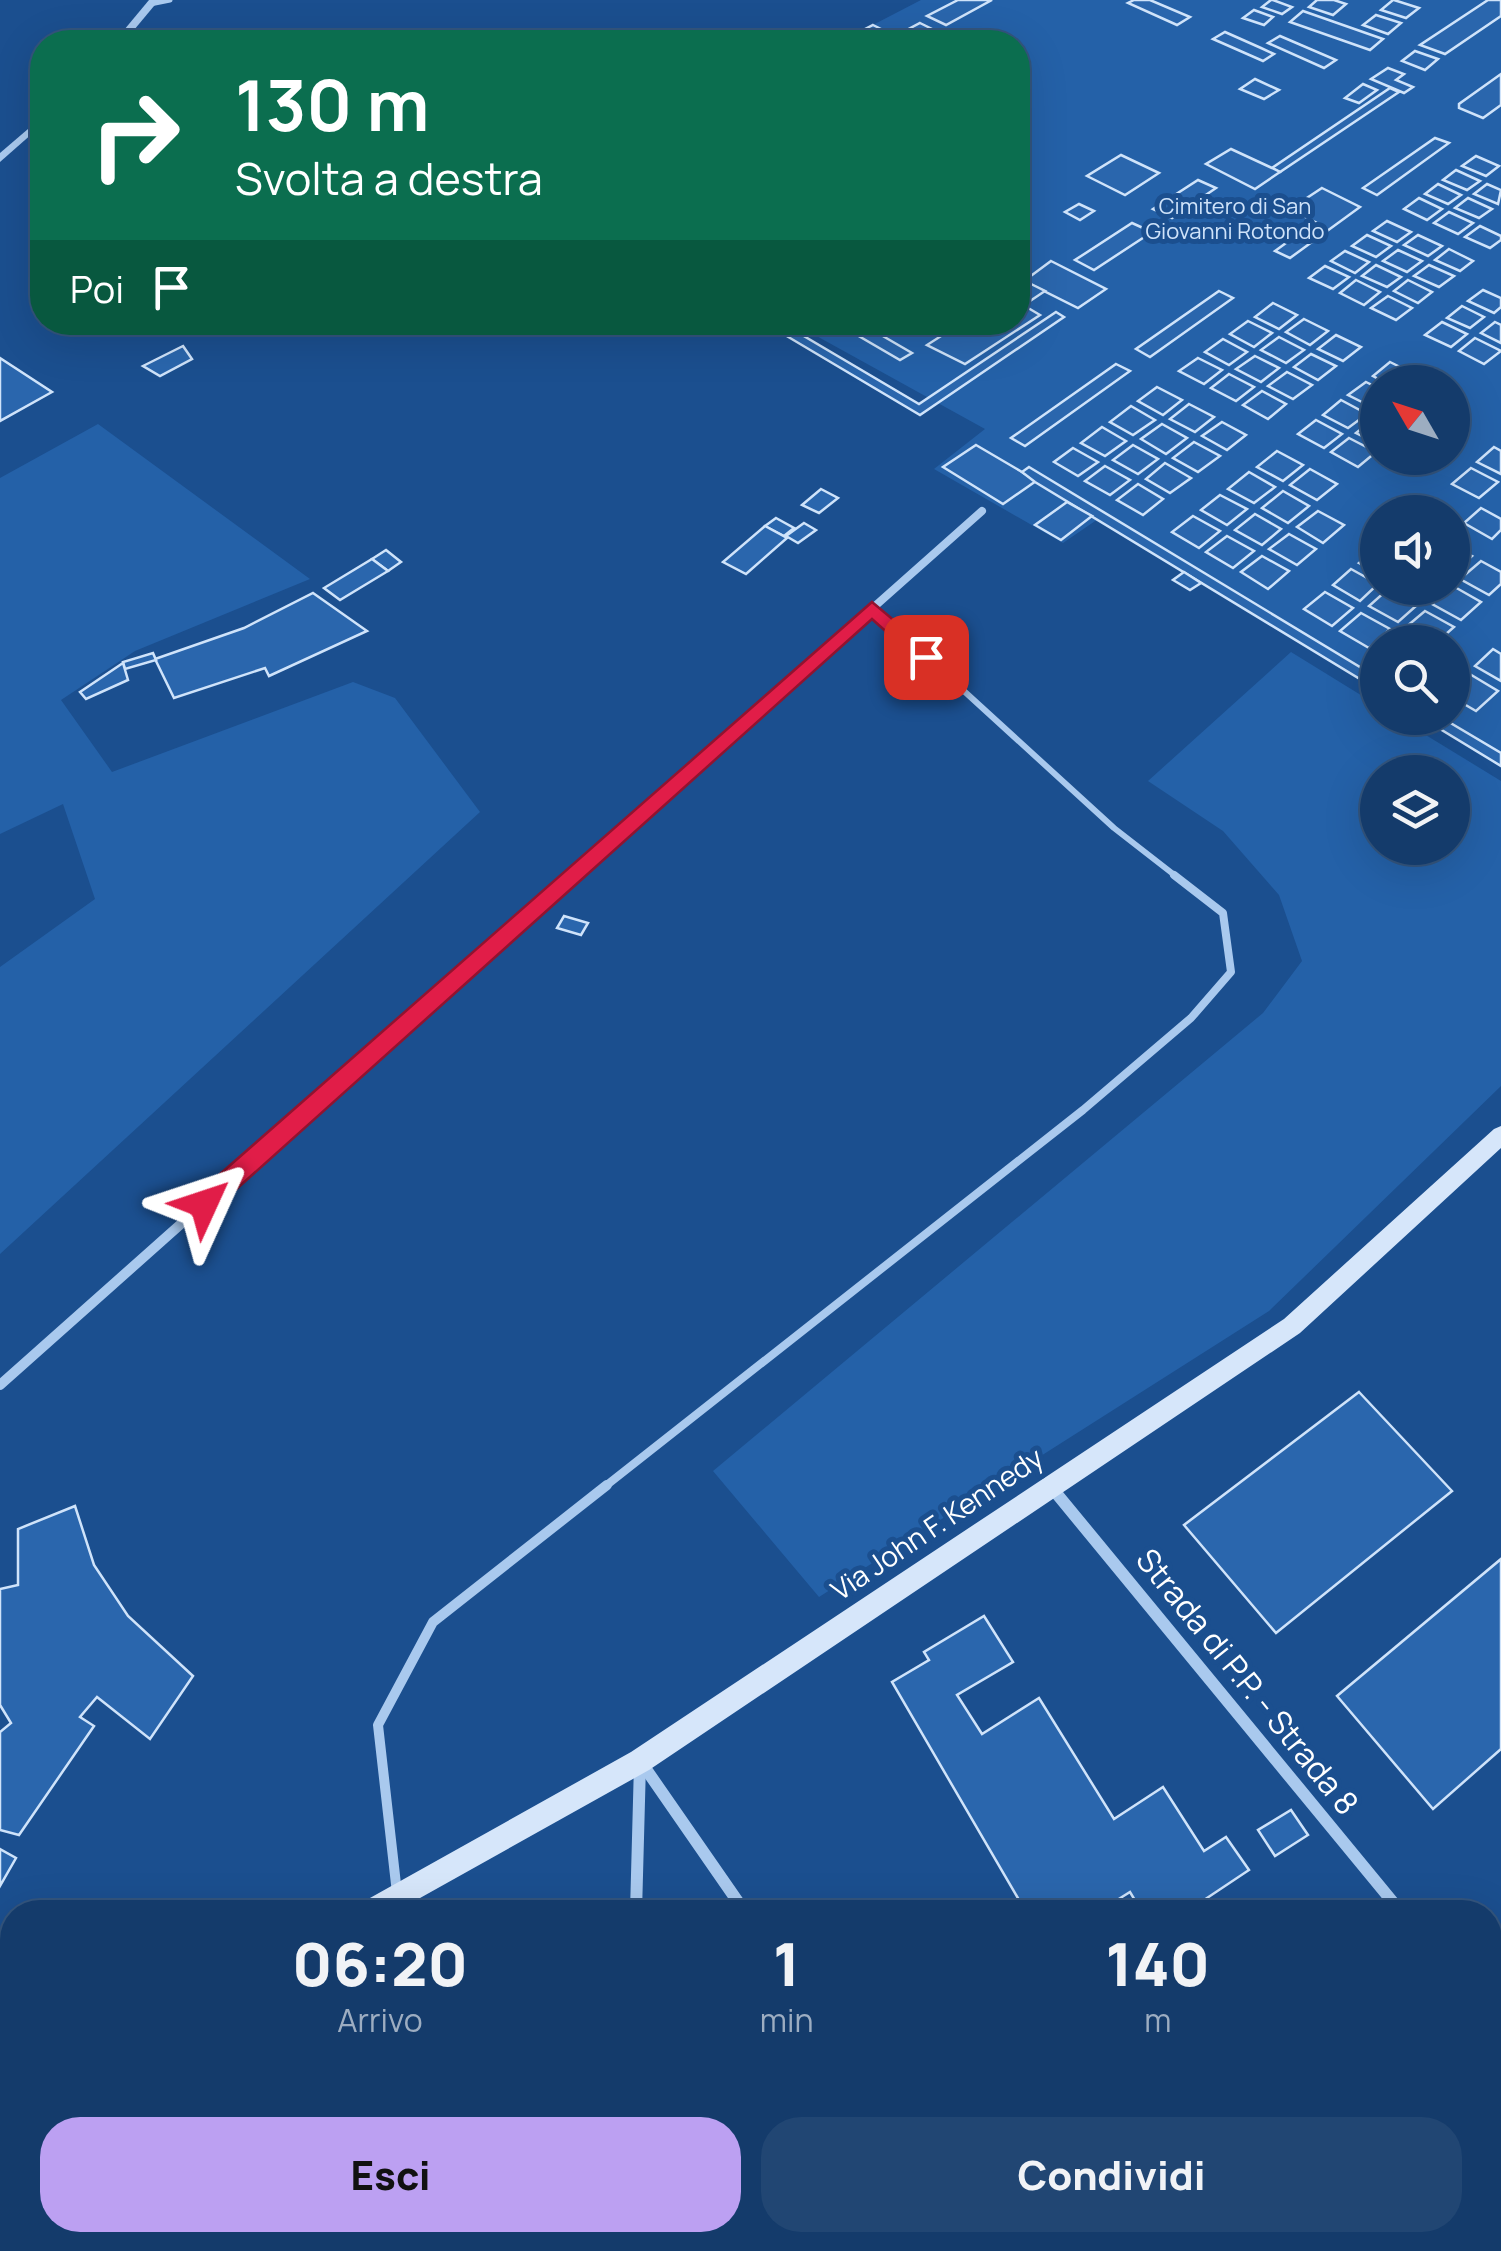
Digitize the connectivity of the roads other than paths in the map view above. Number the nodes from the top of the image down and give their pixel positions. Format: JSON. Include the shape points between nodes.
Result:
{"nodes":[{"id":1,"x":170,"y":0,"type":"edge"},
{"id":2,"x":152,"y":2,"type":"edge"},
{"id":3,"x":129,"y":30,"type":"edge"},
{"id":4,"x":30,"y":131,"type":"edge"},
{"id":5,"x":0,"y":159,"type":"edge"},
{"id":6,"x":982,"y":511,"type":"dead end"},
{"id":7,"x":872,"y":608,"type":"junction"},
{"id":8,"x":1501,"y":1135,"type":"edge"},
{"id":9,"x":0,"y":1385,"type":"edge"},
{"id":10,"x":1051,"y":1487,"type":"junction"},
{"id":11,"x":640,"y":1761,"type":"junction"},
{"id":12,"x":398,"y":1897,"type":"junction"},
{"id":13,"x":392,"y":1900,"type":"edge"},
{"id":14,"x":636,"y":1900,"type":"edge"},
{"id":15,"x":737,"y":1900,"type":"edge"},
{"id":16,"x":1391,"y":1900,"type":"edge"}],
"edges":[{"from":1,"to":2,"type":"lane"},
{"from":2,"to":3,"type":"street"},
{"from":4,"to":5,"type":"street"},
{"from":6,"to":7,"type":"street"},
{"from":7,"to":9,"type":"street"},
{"from":7,"to":12,"type":"lane","via":[[1114,828],[1222,913],[1231,972],[1191,1018],[1083,1110],[433,1622],[378,1726]]},
{"from":8,"to":10,"type":"main road","name":"Via John F. Kennedy","via":[[1292,1326]]},
{"from":10,"to":11,"type":"main road","name":"Via John F. Kennedy"},
{"from":10,"to":16,"type":"street","name":"Strada di P.P. - Strada 8"},
{"from":11,"to":12,"type":"main road","name":"Via John F. Kennedy"},
{"from":11,"to":14,"type":"street"},
{"from":11,"to":15,"type":"street"},
{"from":12,"to":13,"type":"main road","name":"Via John F. Kennedy"}]}
